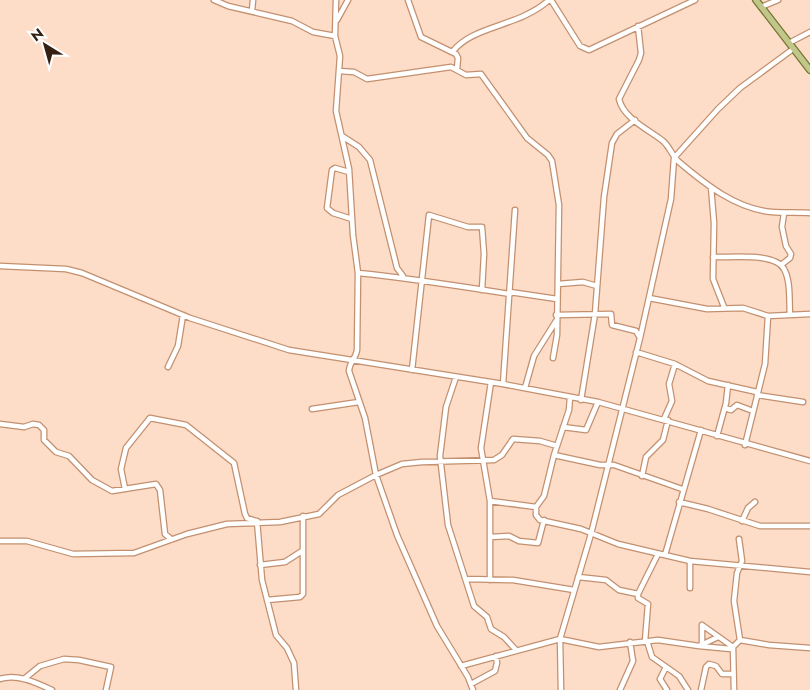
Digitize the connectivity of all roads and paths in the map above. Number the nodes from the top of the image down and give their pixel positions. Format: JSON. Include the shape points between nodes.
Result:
{"nodes":[{"id":1,"x":214,"y":0,"type":"edge"},
{"id":2,"x":253,"y":0,"type":"edge"},
{"id":3,"x":336,"y":0,"type":"edge"},
{"id":4,"x":348,"y":0,"type":"edge"},
{"id":5,"x":408,"y":0,"type":"edge"},
{"id":6,"x":550,"y":0,"type":"edge"},
{"id":7,"x":695,"y":0,"type":"edge"},
{"id":8,"x":756,"y":0,"type":"edge"},
{"id":9,"x":778,"y":0,"type":"edge"},
{"id":10,"x":761,"y":7,"type":"junction"},
{"id":11,"x":252,"y":11,"type":"junction"},
{"id":12,"x":336,"y":21,"type":"junction"},
{"id":13,"x":638,"y":26,"type":"junction"},
{"id":14,"x":810,"y":32,"type":"edge"},
{"id":15,"x":335,"y":36,"type":"junction"},
{"id":16,"x":789,"y":43,"type":"junction"},
{"id":17,"x":794,"y":49,"type":"junction"},
{"id":18,"x":453,"y":51,"type":"junction"},
{"id":19,"x":457,"y":69,"type":"junction"},
{"id":20,"x":810,"y":70,"type":"edge"},
{"id":21,"x":339,"y":71,"type":"junction"},
{"id":22,"x":635,"y":120,"type":"junction"},
{"id":23,"x":342,"y":136,"type":"junction"},
{"id":24,"x":350,"y":141,"type":"junction"},
{"id":25,"x":345,"y":145,"type":"junction"},
{"id":26,"x":674,"y":158,"type":"junction"},
{"id":27,"x":349,"y":172,"type":"junction"},
{"id":28,"x":711,"y":188,"type":"junction"},
{"id":29,"x":515,"y":210,"type":"dead end"},
{"id":30,"x":784,"y":213,"type":"junction"},
{"id":31,"x":810,"y":213,"type":"edge"},
{"id":32,"x":352,"y":218,"type":"junction"},
{"id":33,"x":713,"y":257,"type":"junction"},
{"id":34,"x":781,"y":265,"type":"junction"},
{"id":35,"x":0,"y":266,"type":"edge"},
{"id":36,"x":358,"y":273,"type":"junction"},
{"id":37,"x":403,"y":276,"type":"junction"},
{"id":38,"x":423,"y":282,"type":"junction"},
{"id":39,"x":558,"y":284,"type":"junction"},
{"id":40,"x":597,"y":286,"type":"junction"},
{"id":41,"x":482,"y":290,"type":"junction"},
{"id":42,"x":510,"y":293,"type":"junction"},
{"id":43,"x":649,"y":298,"type":"junction"},
{"id":44,"x":556,"y":299,"type":"junction"},
{"id":45,"x":724,"y":308,"type":"junction"},
{"id":46,"x":595,"y":314,"type":"junction"},
{"id":47,"x":810,"y":314,"type":"edge"},
{"id":48,"x":183,"y":315,"type":"junction"},
{"id":49,"x":556,"y":315,"type":"junction"},
{"id":50,"x":588,"y":315,"type":"junction"},
{"id":51,"x":790,"y":315,"type":"junction"},
{"id":52,"x":768,"y":316,"type":"junction"},
{"id":53,"x":594,"y":320,"type":"junction"},
{"id":54,"x":556,"y":321,"type":"junction"},
{"id":55,"x":640,"y":338,"type":"junction"},
{"id":56,"x":636,"y":352,"type":"junction"},
{"id":57,"x":553,"y":358,"type":"dead end"},
{"id":58,"x":354,"y":360,"type":"junction"},
{"id":59,"x":675,"y":364,"type":"junction"},
{"id":60,"x":168,"y":367,"type":"dead end"},
{"id":61,"x":412,"y":370,"type":"junction"},
{"id":62,"x":456,"y":377,"type":"junction"},
{"id":63,"x":491,"y":382,"type":"junction"},
{"id":64,"x":503,"y":384,"type":"junction"},
{"id":65,"x":728,"y":385,"type":"junction"},
{"id":66,"x":525,"y":388,"type":"junction"},
{"id":67,"x":757,"y":393,"type":"junction"},
{"id":68,"x":570,"y":397,"type":"junction"},
{"id":69,"x":581,"y":400,"type":"junction"},
{"id":70,"x":359,"y":402,"type":"junction"},
{"id":71,"x":598,"y":402,"type":"junction"},
{"id":72,"x":803,"y":402,"type":"dead end"},
{"id":73,"x":623,"y":408,"type":"junction"},
{"id":74,"x":725,"y":408,"type":"junction"},
{"id":75,"x":312,"y":409,"type":"dead end"},
{"id":76,"x":753,"y":410,"type":"junction"},
{"id":77,"x":666,"y":420,"type":"junction"},
{"id":78,"x":0,"y":424,"type":"edge"},
{"id":79,"x":563,"y":427,"type":"junction"},
{"id":80,"x":700,"y":430,"type":"junction"},
{"id":81,"x":717,"y":436,"type":"junction"},
{"id":82,"x":746,"y":444,"type":"junction"},
{"id":83,"x":557,"y":446,"type":"junction"},
{"id":84,"x":554,"y":455,"type":"junction"},
{"id":85,"x":482,"y":460,"type":"junction"},
{"id":86,"x":810,"y":461,"type":"edge"},
{"id":87,"x":441,"y":462,"type":"junction"},
{"id":88,"x":607,"y":465,"type":"junction"},
{"id":89,"x":376,"y":475,"type":"junction"},
{"id":90,"x":642,"y":476,"type":"junction"},
{"id":91,"x":126,"y":489,"type":"junction"},
{"id":92,"x":682,"y":489,"type":"junction"},
{"id":93,"x":490,"y":501,"type":"junction"},
{"id":94,"x":679,"y":502,"type":"junction"},
{"id":95,"x":755,"y":502,"type":"dead end"},
{"id":96,"x":536,"y":507,"type":"junction"},
{"id":97,"x":303,"y":516,"type":"junction"},
{"id":98,"x":544,"y":520,"type":"junction"},
{"id":99,"x":742,"y":521,"type":"junction"},
{"id":100,"x":257,"y":522,"type":"junction"},
{"id":101,"x":810,"y":526,"type":"edge"},
{"id":102,"x":591,"y":534,"type":"junction"},
{"id":103,"x":490,"y":537,"type":"junction"},
{"id":104,"x":170,"y":539,"type":"junction"},
{"id":105,"x":739,"y":539,"type":"dead end"},
{"id":106,"x":0,"y":541,"type":"edge"},
{"id":107,"x":302,"y":551,"type":"junction"},
{"id":108,"x":658,"y":554,"type":"junction"},
{"id":109,"x":665,"y":555,"type":"junction"},
{"id":110,"x":690,"y":561,"type":"junction"},
{"id":111,"x":260,"y":565,"type":"junction"},
{"id":112,"x":740,"y":565,"type":"junction"},
{"id":113,"x":810,"y":572,"type":"edge"},
{"id":114,"x":578,"y":577,"type":"junction"},
{"id":115,"x":466,"y":580,"type":"junction"},
{"id":116,"x":490,"y":580,"type":"junction"},
{"id":117,"x":690,"y":588,"type":"dead end"},
{"id":118,"x":574,"y":590,"type":"junction"},
{"id":119,"x":638,"y":594,"type":"junction"},
{"id":120,"x":267,"y":600,"type":"junction"},
{"id":121,"x":718,"y":637,"type":"junction"},
{"id":122,"x":560,"y":639,"type":"junction"},
{"id":123,"x":740,"y":640,"type":"junction"},
{"id":124,"x":646,"y":641,"type":"junction"},
{"id":125,"x":630,"y":642,"type":"junction"},
{"id":126,"x":701,"y":644,"type":"junction"},
{"id":127,"x":733,"y":647,"type":"junction"},
{"id":128,"x":810,"y":648,"type":"edge"},
{"id":129,"x":516,"y":650,"type":"junction"},
{"id":130,"x":496,"y":656,"type":"junction"},
{"id":131,"x":461,"y":666,"type":"junction"},
{"id":132,"x":666,"y":667,"type":"junction"},
{"id":133,"x":733,"y":674,"type":"junction"},
{"id":134,"x":0,"y":679,"type":"edge"},
{"id":135,"x":24,"y":679,"type":"junction"},
{"id":136,"x":471,"y":684,"type":"junction"},
{"id":137,"x":52,"y":690,"type":"edge"},
{"id":138,"x":106,"y":690,"type":"edge"},
{"id":139,"x":296,"y":690,"type":"edge"},
{"id":140,"x":473,"y":690,"type":"edge"},
{"id":141,"x":561,"y":690,"type":"edge"},
{"id":142,"x":620,"y":690,"type":"edge"},
{"id":143,"x":667,"y":690,"type":"edge"},
{"id":144,"x":688,"y":690,"type":"edge"},
{"id":145,"x":701,"y":690,"type":"edge"},
{"id":146,"x":734,"y":690,"type":"edge"}],
"edges":[{"from":1,"to":11,"type":"street"},
{"from":2,"to":11,"type":"street"},
{"from":3,"to":12,"type":"street"},
{"from":4,"to":12,"type":"street"},
{"from":5,"to":18,"type":"street","via":[[421,37]]},
{"from":6,"to":13,"type":"street","via":[[585,50]]},
{"from":6,"to":18,"type":"street","via":[[529,15],[467,38]]},
{"from":7,"to":13,"type":"street"},
{"from":8,"to":10,"type":"main road"},
{"from":9,"to":10,"type":"street"},
{"from":10,"to":16,"type":"main road"},
{"from":11,"to":15,"type":"street","via":[[292,21],[313,32]]},
{"from":12,"to":15,"type":"street"},
{"from":13,"to":22,"type":"street","via":[[641,53],[619,100]]},
{"from":14,"to":16,"type":"street"},
{"from":15,"to":21,"type":"street","via":[[340,50]]},
{"from":16,"to":17,"type":"main road"},
{"from":17,"to":20,"type":"main road"},
{"from":17,"to":26,"type":"street","via":[[742,87]]},
{"from":18,"to":19,"type":"street","via":[[458,58]]},
{"from":19,"to":21,"type":"street","via":[[451,67],[377,79]]},
{"from":19,"to":39,"type":"street","via":[[466,75],[484,77],[527,138],[550,158],[560,205]]},
{"from":21,"to":23,"type":"street","via":[[336,103]]},
{"from":22,"to":26,"type":"street","via":[[666,144]]},
{"from":22,"to":40,"type":"street","via":[[617,134],[612,144]]},
{"from":23,"to":24,"type":"street"},
{"from":23,"to":25,"type":"street"},
{"from":24,"to":25,"type":"street"},
{"from":24,"to":37,"type":"street","via":[[370,160],[397,268]]},
{"from":25,"to":27,"type":"street"},
{"from":26,"to":28,"type":"street"},
{"from":26,"to":43,"type":"street","via":[[671,199]]},
{"from":27,"to":32,"type":"street"},
{"from":27,"to":32,"type":"street","via":[[332,170],[327,208]]},
{"from":28,"to":30,"type":"street","via":[[750,208]]},
{"from":28,"to":33,"type":"street"},
{"from":29,"to":42,"type":"street"},
{"from":30,"to":31,"type":"street"},
{"from":30,"to":34,"type":"street","via":[[783,236],[791,254]]},
{"from":32,"to":36,"type":"street"},
{"from":33,"to":34,"type":"street","via":[[759,258]]},
{"from":33,"to":45,"type":"street","via":[[713,279]]},
{"from":34,"to":51,"type":"street","via":[[785,272]]},
{"from":35,"to":48,"type":"street","via":[[66,269],[82,273]]},
{"from":36,"to":37,"type":"street"},
{"from":36,"to":58,"type":"street","via":[[357,350]]},
{"from":37,"to":38,"type":"street"},
{"from":38,"to":41,"type":"street"},
{"from":38,"to":41,"type":"street","via":[[430,215],[468,227],[482,227]]},
{"from":38,"to":61,"type":"street"},
{"from":39,"to":40,"type":"street","via":[[583,282]]},
{"from":39,"to":44,"type":"street"},
{"from":40,"to":46,"type":"street"},
{"from":41,"to":42,"type":"street"},
{"from":42,"to":44,"type":"street"},
{"from":42,"to":64,"type":"street"},
{"from":43,"to":45,"type":"street","via":[[707,309]]},
{"from":43,"to":55,"type":"street"},
{"from":44,"to":49,"type":"street"},
{"from":45,"to":52,"type":"street","via":[[742,308]]},
{"from":46,"to":50,"type":"street"},
{"from":46,"to":53,"type":"street"},
{"from":46,"to":55,"type":"street","via":[[612,314],[612,325],[636,331]]},
{"from":47,"to":51,"type":"street"},
{"from":48,"to":58,"type":"street","via":[[289,350]]},
{"from":48,"to":60,"type":"street","via":[[178,346]]},
{"from":49,"to":50,"type":"street"},
{"from":49,"to":54,"type":"street"},
{"from":50,"to":53,"type":"street"},
{"from":51,"to":52,"type":"street"},
{"from":52,"to":67,"type":"street","via":[[766,354]]},
{"from":53,"to":69,"type":"street"},
{"from":54,"to":57,"type":"street"},
{"from":54,"to":66,"type":"street","via":[[534,356]]},
{"from":55,"to":56,"type":"street"},
{"from":56,"to":59,"type":"street"},
{"from":56,"to":73,"type":"street"},
{"from":58,"to":61,"type":"street"},
{"from":58,"to":70,"type":"street","via":[[349,371]]},
{"from":59,"to":65,"type":"street","via":[[703,379]]},
{"from":59,"to":77,"type":"street","via":[[669,384],[672,401]]},
{"from":61,"to":62,"type":"street"},
{"from":62,"to":63,"type":"street"},
{"from":62,"to":87,"type":"street","via":[[445,413]]},
{"from":63,"to":64,"type":"street"},
{"from":63,"to":85,"type":"street","via":[[482,437]]},
{"from":64,"to":66,"type":"street"},
{"from":65,"to":67,"type":"street"},
{"from":65,"to":74,"type":"street"},
{"from":66,"to":68,"type":"street"},
{"from":67,"to":72,"type":"street"},
{"from":67,"to":76,"type":"street"},
{"from":68,"to":69,"type":"street"},
{"from":68,"to":79,"type":"street"},
{"from":69,"to":71,"type":"street"},
{"from":70,"to":75,"type":"street"},
{"from":70,"to":89,"type":"street"},
{"from":71,"to":73,"type":"street"},
{"from":71,"to":79,"type":"street","via":[[586,430]]},
{"from":73,"to":77,"type":"street"},
{"from":73,"to":88,"type":"street"},
{"from":74,"to":76,"type":"street","via":[[731,410],[736,405]]},
{"from":74,"to":81,"type":"street"},
{"from":76,"to":82,"type":"street"},
{"from":77,"to":80,"type":"street"},
{"from":77,"to":90,"type":"street","via":[[663,440],[646,457]]},
{"from":78,"to":91,"type":"street","via":[[39,425],[46,442],[56,452],[69,456],[92,480],[112,491]]},
{"from":79,"to":83,"type":"street"},
{"from":80,"to":81,"type":"street"},
{"from":80,"to":92,"type":"street"},
{"from":81,"to":82,"type":"street"},
{"from":82,"to":86,"type":"street"},
{"from":83,"to":84,"type":"street"},
{"from":83,"to":85,"type":"street","via":[[513,439],[498,458]]},
{"from":84,"to":88,"type":"street"},
{"from":84,"to":96,"type":"street","via":[[544,496]]},
{"from":85,"to":87,"type":"street"},
{"from":85,"to":93,"type":"street"},
{"from":87,"to":89,"type":"street","via":[[411,463]]},
{"from":87,"to":115,"type":"street","via":[[448,525]]},
{"from":88,"to":90,"type":"street"},
{"from":88,"to":102,"type":"street"},
{"from":89,"to":97,"type":"street","via":[[338,496],[322,513]]},
{"from":89,"to":131,"type":"street","via":[[414,573],[445,641]]},
{"from":90,"to":92,"type":"street"},
{"from":91,"to":100,"type":"street","via":[[121,469],[126,448],[147,420],[179,422],[194,430],[213,449],[234,463],[245,514]]},
{"from":91,"to":104,"type":"street","via":[[154,483],[158,486],[165,534]]},
{"from":92,"to":94,"type":"street"},
{"from":93,"to":96,"type":"street"},
{"from":93,"to":103,"type":"street"},
{"from":94,"to":99,"type":"street","via":[[708,508]]},
{"from":94,"to":109,"type":"street"},
{"from":95,"to":99,"type":"street"},
{"from":96,"to":98,"type":"street","via":[[536,515]]},
{"from":97,"to":100,"type":"street","via":[[280,522]]},
{"from":97,"to":107,"type":"street"},
{"from":98,"to":102,"type":"street"},
{"from":98,"to":103,"type":"street","via":[[538,543],[519,541],[509,536]]},
{"from":99,"to":101,"type":"street","via":[[760,526]]},
{"from":100,"to":104,"type":"street","via":[[227,524]]},
{"from":100,"to":111,"type":"street"},
{"from":102,"to":108,"type":"street"},
{"from":102,"to":114,"type":"street"},
{"from":103,"to":116,"type":"street"},
{"from":104,"to":106,"type":"street","via":[[126,554],[73,554],[34,542]]},
{"from":105,"to":112,"type":"street"},
{"from":107,"to":111,"type":"street","via":[[285,562]]},
{"from":107,"to":120,"type":"street","via":[[303,594]]},
{"from":108,"to":109,"type":"street"},
{"from":108,"to":119,"type":"street"},
{"from":109,"to":110,"type":"street"},
{"from":110,"to":112,"type":"street"},
{"from":110,"to":117,"type":"street"},
{"from":111,"to":120,"type":"street"},
{"from":112,"to":113,"type":"street"},
{"from":112,"to":123,"type":"street","via":[[734,601]]},
{"from":114,"to":118,"type":"street"},
{"from":114,"to":119,"type":"street","via":[[606,580],[619,590]]},
{"from":115,"to":116,"type":"street"},
{"from":115,"to":129,"type":"street","via":[[474,606],[487,617],[491,630]]},
{"from":116,"to":118,"type":"street","via":[[513,580]]},
{"from":118,"to":122,"type":"street"},
{"from":119,"to":124,"type":"street","via":[[638,598],[648,604]]},
{"from":120,"to":139,"type":"street","via":[[276,635],[294,663]]},
{"from":121,"to":126,"type":"street"},
{"from":121,"to":126,"type":"street","via":[[702,625]]},
{"from":121,"to":127,"type":"street"},
{"from":122,"to":125,"type":"street","via":[[599,647]]},
{"from":122,"to":129,"type":"street"},
{"from":122,"to":141,"type":"street"},
{"from":123,"to":127,"type":"street"},
{"from":123,"to":128,"type":"street"},
{"from":124,"to":125,"type":"street"},
{"from":124,"to":126,"type":"street"},
{"from":124,"to":132,"type":"street","via":[[652,657]]},
{"from":125,"to":142,"type":"street","via":[[633,661]]},
{"from":126,"to":127,"type":"street"},
{"from":127,"to":133,"type":"street"},
{"from":129,"to":130,"type":"street"},
{"from":130,"to":131,"type":"street"},
{"from":130,"to":136,"type":"street","via":[[495,671]]},
{"from":131,"to":136,"type":"street"},
{"from":132,"to":143,"type":"street","via":[[660,679]]},
{"from":132,"to":144,"type":"street","via":[[684,680]]},
{"from":133,"to":145,"type":"street","via":[[722,674],[716,666],[709,664]]},
{"from":133,"to":146,"type":"street"},
{"from":134,"to":135,"type":"street","via":[[10,676]]},
{"from":135,"to":137,"type":"street"},
{"from":135,"to":138,"type":"street","via":[[45,664],[74,659],[111,667]]},
{"from":136,"to":140,"type":"street"}]}
